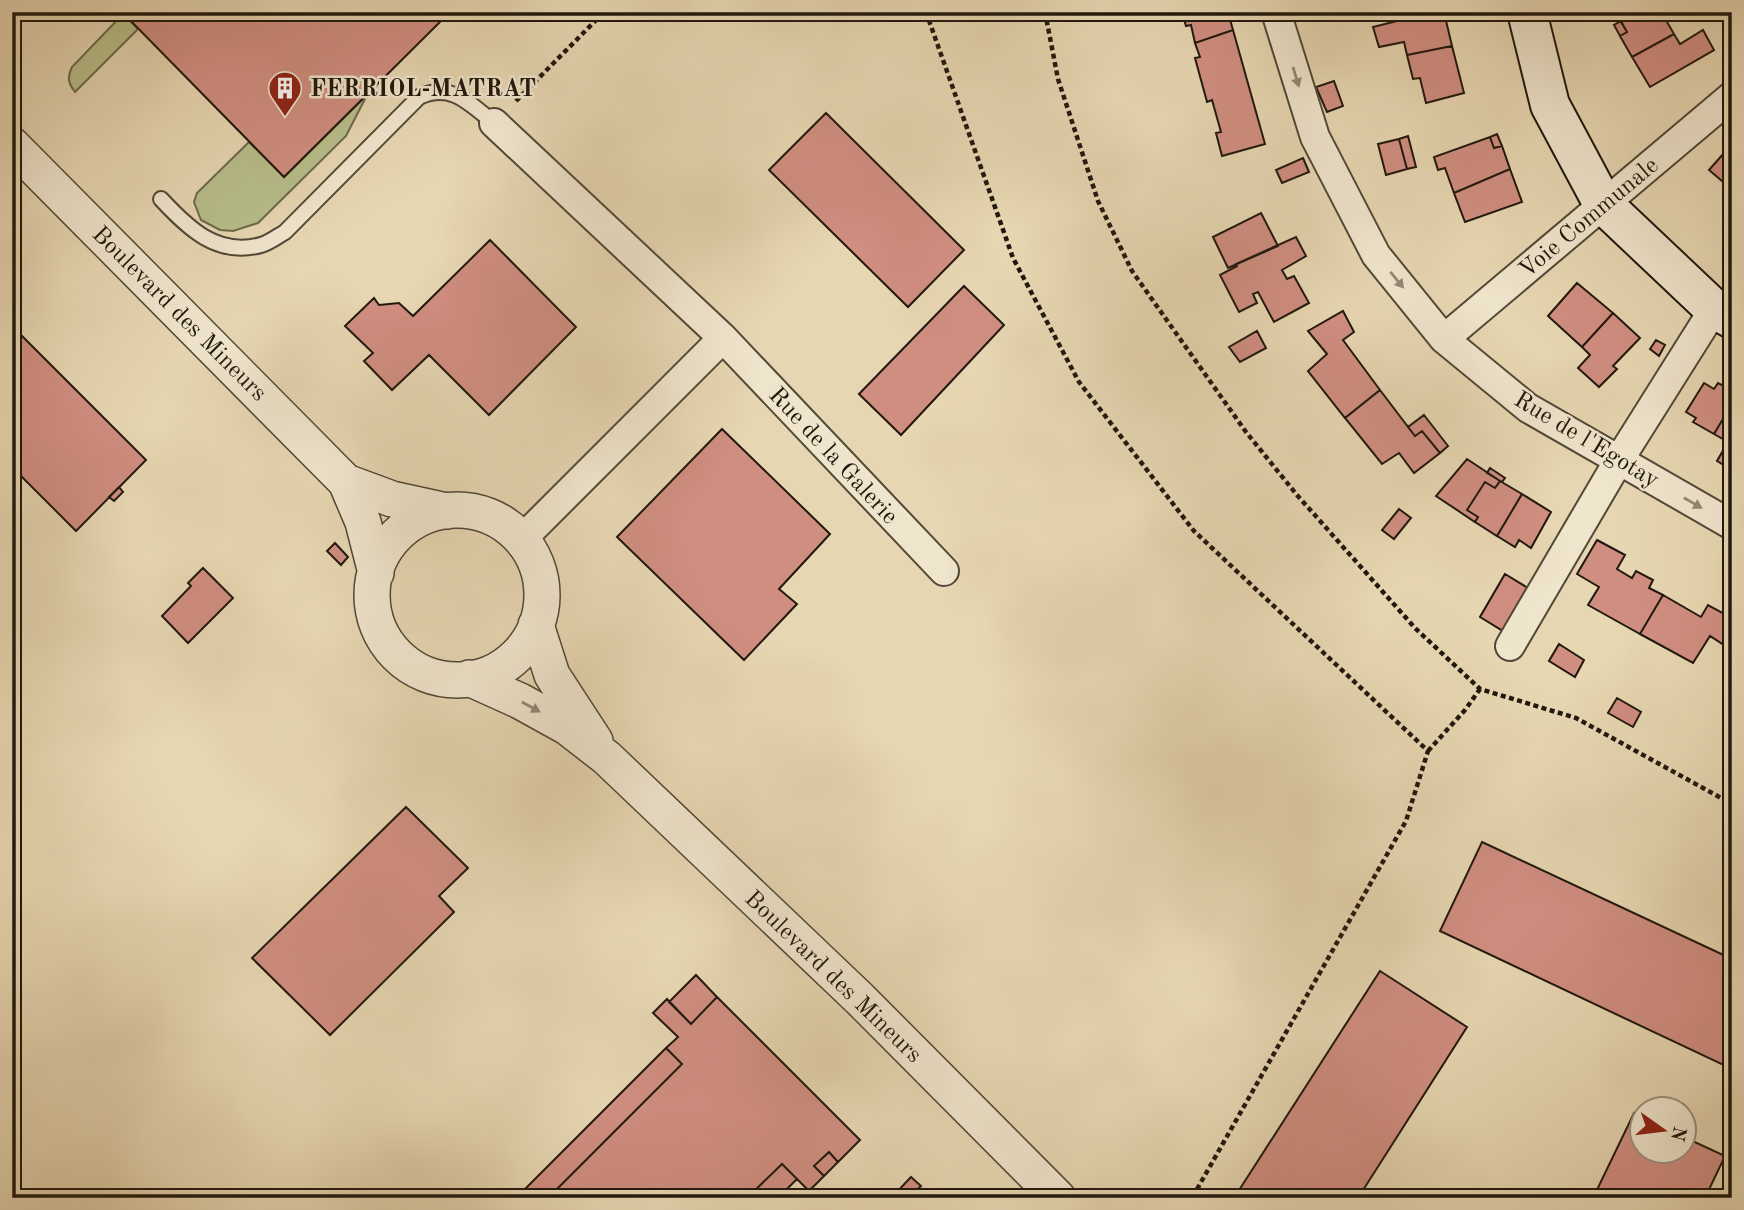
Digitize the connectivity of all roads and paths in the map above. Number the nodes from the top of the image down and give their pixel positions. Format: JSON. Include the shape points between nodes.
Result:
{"nodes":[{"id":1,"x":604,"y":12,"type":"edge"},
{"id":2,"x":926,"y":12,"type":"edge"},
{"id":3,"x":1045,"y":12,"type":"edge"},
{"id":4,"x":1276,"y":12,"type":"edge"},
{"id":5,"x":1527,"y":12,"type":"edge"},
{"id":6,"x":1732,"y":96,"type":"edge"},
{"id":7,"x":494,"y":122,"type":"junction"},
{"id":8,"x":12,"y":145,"type":"edge"},
{"id":9,"x":161,"y":199,"type":"dead end"},
{"id":10,"x":1603,"y":204,"type":"junction"},
{"id":11,"x":1723,"y":314,"type":"edge"},
{"id":12,"x":723,"y":338,"type":"junction"},
{"id":13,"x":1444,"y":339,"type":"junction"},
{"id":14,"x":1619,"y":460,"type":"junction"},
{"id":15,"x":346,"y":482,"type":"junction"},
{"id":16,"x":449,"y":512,"type":"junction"},
{"id":17,"x":1732,"y":525,"type":"edge"},
{"id":18,"x":521,"y":540,"type":"junction"},
{"id":19,"x":944,"y":571,"type":"dead end"},
{"id":20,"x":376,"y":573,"type":"junction"},
{"id":21,"x":536,"y":625,"type":"junction"},
{"id":22,"x":1510,"y":646,"type":"dead end"},
{"id":23,"x":469,"y":677,"type":"junction"},
{"id":24,"x":1480,"y":689,"type":"junction"},
{"id":25,"x":1429,"y":751,"type":"junction"},
{"id":26,"x":607,"y":758,"type":"junction"},
{"id":27,"x":1732,"y":804,"type":"edge"},
{"id":28,"x":1058,"y":1198,"type":"edge"},
{"id":29,"x":1192,"y":1198,"type":"edge"}],
"edges":[{"from":1,"to":7,"type":"path"},
{"from":2,"to":25,"type":"path","via":[[1013,258],[1079,382],[1194,531]]},
{"from":3,"to":24,"type":"path","via":[[1058,79],[1098,201],[1132,271],[1246,432],[1297,495],[1415,628]]},
{"from":4,"to":13,"type":"street","name":"Rue de l'Egotay","one_way":true,"via":[[1315,137],[1376,254]]},
{"from":5,"to":10,"type":"main road","via":[[1550,104]]},
{"from":6,"to":10,"type":"street","name":"Voie Communale"},
{"from":7,"to":9,"type":"lane","via":[[445,91],[419,97],[285,232],[261,245],[236,247],[210,241],[189,229]]},
{"from":7,"to":12,"type":"street","name":"Rue de la Galerie"},
{"from":8,"to":15,"type":"street","name":"Boulevard des Mineurs"},
{"from":10,"to":11,"type":"main road"},
{"from":10,"to":13,"type":"street","name":"Voie Communale"},
{"from":11,"to":14,"type":"street"},
{"from":12,"to":18,"type":"street"},
{"from":12,"to":19,"type":"street","name":"Rue de la Galerie"},
{"from":13,"to":14,"type":"street","name":"Rue de l'Egotay","via":[[1528,408]]},
{"from":14,"to":17,"type":"street","name":"Rue de l'Egotay","one_way":true},
{"from":14,"to":22,"type":"street"},
{"from":15,"to":16,"type":"street","name":"Boulevard des Mineurs"},
{"from":15,"to":20,"type":"street","name":"Boulevard des Mineurs","via":[[363,522]]},
{"from":16,"to":18,"type":"street","via":[[465,509],[494,517]]},
{"from":16,"to":20,"type":"street","via":[[422,516],[404,527],[383,549]]},
{"from":18,"to":21,"type":"street","via":[[539,572],[542,602]]},
{"from":20,"to":23,"type":"street","via":[[371,590],[376,625],[402,662],[438,679]]},
{"from":21,"to":23,"type":"street","via":[[511,661],[482,677]]},
{"from":21,"to":26,"type":"street","name":"Boulevard des Mineurs","via":[[552,675]]},
{"from":23,"to":26,"type":"street","name":"Boulevard des Mineurs","one_way":true,"via":[[567,727]]},
{"from":24,"to":25,"type":"path"},
{"from":24,"to":27,"type":"path","via":[[1576,718]]},
{"from":25,"to":29,"type":"path","via":[[1406,821]]},
{"from":26,"to":28,"type":"street","name":"Boulevard des Mineurs","via":[[860,999]]}]}
